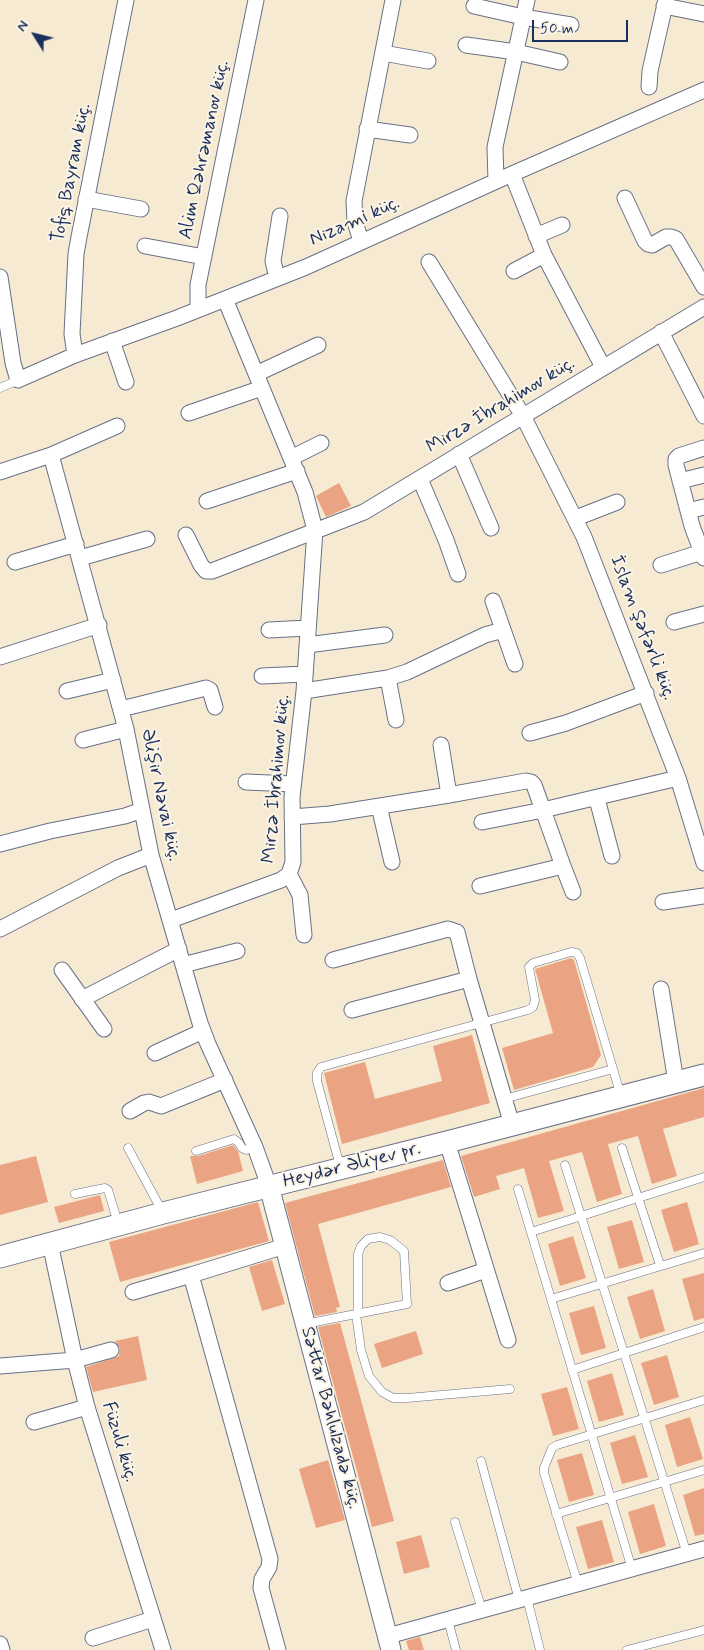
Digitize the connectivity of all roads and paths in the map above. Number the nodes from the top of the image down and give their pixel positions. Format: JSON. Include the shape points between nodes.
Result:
{"nodes":[{"id":1,"x":126,"y":0,"type":"edge"},
{"id":2,"x":256,"y":0,"type":"edge"},
{"id":3,"x":393,"y":0,"type":"edge"},
{"id":4,"x":527,"y":0,"type":"edge"},
{"id":5,"x":665,"y":3,"type":"edge"},
{"id":6,"x":474,"y":6,"type":"dead end"},
{"id":7,"x":704,"y":14,"type":"edge"},
{"id":8,"x":523,"y":17,"type":"junction"},
{"id":9,"x":571,"y":25,"type":"dead end"},
{"id":10,"x":466,"y":44,"type":"dead end"},
{"id":11,"x":516,"y":52,"type":"junction"},
{"id":12,"x":383,"y":53,"type":"junction"},
{"id":13,"x":428,"y":61,"type":"dead end"},
{"id":14,"x":560,"y":62,"type":"dead end"},
{"id":15,"x":650,"y":87,"type":"dead end"},
{"id":16,"x":704,"y":90,"type":"edge"},
{"id":17,"x":367,"y":129,"type":"junction"},
{"id":18,"x":410,"y":135,"type":"dead end"},
{"id":19,"x":512,"y":174,"type":"junction"},
{"id":20,"x":496,"y":181,"type":"junction"},
{"id":21,"x":86,"y":198,"type":"junction"},
{"id":22,"x":625,"y":198,"type":"dead end"},
{"id":23,"x":141,"y":209,"type":"dead end"},
{"id":24,"x":280,"y":216,"type":"dead end"},
{"id":25,"x":562,"y":225,"type":"dead end"},
{"id":26,"x":536,"y":236,"type":"junction"},
{"id":27,"x":360,"y":242,"type":"junction"},
{"id":28,"x":145,"y":246,"type":"dead end"},
{"id":29,"x":544,"y":255,"type":"junction"},
{"id":30,"x":204,"y":257,"type":"junction"},
{"id":31,"x":429,"y":262,"type":"dead end"},
{"id":32,"x":514,"y":271,"type":"dead end"},
{"id":33,"x":0,"y":277,"type":"edge"},
{"id":34,"x":277,"y":278,"type":"junction"},
{"id":35,"x":704,"y":287,"type":"edge"},
{"id":36,"x":225,"y":299,"type":"junction"},
{"id":37,"x":198,"y":309,"type":"junction"},
{"id":38,"x":703,"y":311,"type":"edge"},
{"id":39,"x":3,"y":315,"type":"edge"},
{"id":40,"x":661,"y":332,"type":"junction"},
{"id":41,"x":112,"y":341,"type":"junction"},
{"id":42,"x":318,"y":345,"type":"dead end"},
{"id":43,"x":75,"y":355,"type":"junction"},
{"id":44,"x":603,"y":367,"type":"junction"},
{"id":45,"x":18,"y":380,"type":"junction"},
{"id":46,"x":259,"y":381,"type":"junction"},
{"id":47,"x":126,"y":382,"type":"dead end"},
{"id":48,"x":0,"y":388,"type":"edge"},
{"id":49,"x":190,"y":413,"type":"dead end"},
{"id":50,"x":523,"y":416,"type":"junction"},
{"id":51,"x":704,"y":416,"type":"edge"},
{"id":52,"x":117,"y":426,"type":"dead end"},
{"id":53,"x":321,"y":443,"type":"dead end"},
{"id":54,"x":704,"y":448,"type":"edge"},
{"id":55,"x":459,"y":454,"type":"junction"},
{"id":56,"x":51,"y":455,"type":"junction"},
{"id":57,"x":294,"y":465,"type":"junction"},
{"id":58,"x":0,"y":472,"type":"edge"},
{"id":59,"x":704,"y":476,"type":"edge"},
{"id":60,"x":420,"y":479,"type":"junction"},
{"id":61,"x":680,"y":481,"type":"junction"},
{"id":62,"x":207,"y":501,"type":"dead end"},
{"id":63,"x":616,"y":502,"type":"dead end"},
{"id":64,"x":704,"y":506,"type":"edge"},
{"id":65,"x":688,"y":511,"type":"junction"},
{"id":66,"x":576,"y":518,"type":"junction"},
{"id":67,"x":491,"y":528,"type":"dead end"},
{"id":68,"x":316,"y":530,"type":"junction"},
{"id":69,"x":186,"y":535,"type":"dead end"},
{"id":70,"x":147,"y":539,"type":"dead end"},
{"id":71,"x":78,"y":551,"type":"junction"},
{"id":72,"x":703,"y":555,"type":"edge"},
{"id":73,"x":15,"y":562,"type":"dead end"},
{"id":74,"x":661,"y":565,"type":"dead end"},
{"id":75,"x":458,"y":574,"type":"dead end"},
{"id":76,"x":493,"y":601,"type":"dead end"},
{"id":77,"x":704,"y":614,"type":"edge"},
{"id":78,"x":674,"y":622,"type":"dead end"},
{"id":79,"x":99,"y":625,"type":"junction"},
{"id":80,"x":308,"y":628,"type":"junction"},
{"id":81,"x":269,"y":630,"type":"dead end"},
{"id":82,"x":503,"y":630,"type":"junction"},
{"id":83,"x":386,"y":635,"type":"dead end"},
{"id":84,"x":307,"y":645,"type":"junction"},
{"id":85,"x":1,"y":652,"type":"edge"},
{"id":86,"x":515,"y":664,"type":"dead end"},
{"id":87,"x":305,"y":674,"type":"junction"},
{"id":88,"x":262,"y":676,"type":"dead end"},
{"id":89,"x":388,"y":678,"type":"junction"},
{"id":90,"x":113,"y":680,"type":"junction"},
{"id":91,"x":67,"y":691,"type":"dead end"},
{"id":92,"x":304,"y":691,"type":"junction"},
{"id":93,"x":646,"y":694,"type":"junction"},
{"id":94,"x":215,"y":707,"type":"dead end"},
{"id":95,"x":121,"y":709,"type":"junction"},
{"id":96,"x":396,"y":720,"type":"dead end"},
{"id":97,"x":126,"y":729,"type":"junction"},
{"id":98,"x":530,"y":733,"type":"dead end"},
{"id":99,"x":82,"y":740,"type":"dead end"},
{"id":100,"x":441,"y":745,"type":"dead end"},
{"id":101,"x":678,"y":778,"type":"junction"},
{"id":102,"x":246,"y":782,"type":"dead end"},
{"id":103,"x":293,"y":784,"type":"junction"},
{"id":104,"x":449,"y":795,"type":"junction"},
{"id":105,"x":597,"y":799,"type":"junction"},
{"id":106,"x":378,"y":806,"type":"junction"},
{"id":107,"x":142,"y":810,"type":"junction"},
{"id":108,"x":543,"y":810,"type":"junction"},
{"id":109,"x":292,"y":817,"type":"junction"},
{"id":110,"x":482,"y":822,"type":"dead end"},
{"id":111,"x":700,"y":836,"type":"edge"},
{"id":112,"x":0,"y":844,"type":"edge"},
{"id":113,"x":151,"y":855,"type":"junction"},
{"id":114,"x":612,"y":856,"type":"dead end"},
{"id":115,"x":392,"y":862,"type":"dead end"},
{"id":116,"x":704,"y":863,"type":"edge"},
{"id":117,"x":563,"y":866,"type":"junction"},
{"id":118,"x":289,"y":874,"type":"junction"},
{"id":119,"x":480,"y":886,"type":"dead end"},
{"id":120,"x":573,"y":892,"type":"dead end"},
{"id":121,"x":704,"y":896,"type":"edge"},
{"id":122,"x":662,"y":902,"type":"dead end"},
{"id":123,"x":171,"y":920,"type":"junction"},
{"id":124,"x":0,"y":929,"type":"edge"},
{"id":125,"x":304,"y":935,"type":"dead end"},
{"id":126,"x":179,"y":949,"type":"junction"},
{"id":127,"x":237,"y":951,"type":"dead end"},
{"id":128,"x":333,"y":960,"type":"dead end"},
{"id":129,"x":183,"y":965,"type":"junction"},
{"id":130,"x":62,"y":970,"type":"dead end"},
{"id":131,"x":469,"y":979,"type":"junction"},
{"id":132,"x":661,"y":989,"type":"dead end"},
{"id":133,"x":82,"y":999,"type":"junction"},
{"id":134,"x":352,"y":1010,"type":"dead end"},
{"id":135,"x":482,"y":1024,"type":"junction"},
{"id":136,"x":104,"y":1029,"type":"dead end"},
{"id":137,"x":203,"y":1031,"type":"junction"},
{"id":138,"x":156,"y":1053,"type":"dead end"},
{"id":139,"x":613,"y":1068,"type":"junction"},
{"id":140,"x":704,"y":1075,"type":"edge"},
{"id":141,"x":225,"y":1080,"type":"junction"},
{"id":142,"x":676,"y":1082,"type":"junction"},
{"id":143,"x":621,"y":1096,"type":"junction"},
{"id":144,"x":504,"y":1098,"type":"junction"},
{"id":145,"x":130,"y":1111,"type":"dead end"},
{"id":146,"x":512,"y":1125,"type":"junction"},
{"id":147,"x":447,"y":1142,"type":"junction"},
{"id":148,"x":255,"y":1147,"type":"junction"},
{"id":149,"x":128,"y":1148,"type":"dead end"},
{"id":150,"x":622,"y":1148,"type":"dead end"},
{"id":151,"x":196,"y":1151,"type":"dead end"},
{"id":152,"x":565,"y":1165,"type":"dead end"},
{"id":153,"x":341,"y":1168,"type":"junction"},
{"id":154,"x":704,"y":1177,"type":"edge"},
{"id":155,"x":269,"y":1186,"type":"junction"},
{"id":156,"x":518,"y":1189,"type":"dead end"},
{"id":157,"x":75,"y":1194,"type":"dead end"},
{"id":158,"x":639,"y":1198,"type":"junction"},
{"id":159,"x":162,"y":1213,"type":"junction"},
{"id":160,"x":581,"y":1216,"type":"junction"},
{"id":161,"x":118,"y":1225,"type":"junction"},
{"id":162,"x":531,"y":1232,"type":"junction"},
{"id":163,"x":50,"y":1243,"type":"junction"},
{"id":164,"x":286,"y":1246,"type":"junction"},
{"id":165,"x":704,"y":1253,"type":"edge"},
{"id":166,"x":0,"y":1256,"type":"edge"},
{"id":167,"x":660,"y":1265,"type":"junction"},
{"id":168,"x":486,"y":1270,"type":"junction"},
{"id":169,"x":191,"y":1275,"type":"junction"},
{"id":170,"x":448,"y":1283,"type":"dead end"},
{"id":171,"x":602,"y":1283,"type":"junction"},
{"id":172,"x":133,"y":1292,"type":"dead end"},
{"id":173,"x":551,"y":1299,"type":"junction"},
{"id":174,"x":357,"y":1314,"type":"junction"},
{"id":175,"x":305,"y":1324,"type":"junction"},
{"id":176,"x":704,"y":1327,"type":"edge"},
{"id":177,"x":508,"y":1340,"type":"dead end"},
{"id":178,"x":111,"y":1350,"type":"dead end"},
{"id":179,"x":624,"y":1352,"type":"junction"},
{"id":180,"x":75,"y":1360,"type":"junction"},
{"id":181,"x":0,"y":1366,"type":"edge"},
{"id":182,"x":572,"y":1370,"type":"junction"},
{"id":183,"x":510,"y":1389,"type":"dead end"},
{"id":184,"x":704,"y":1400,"type":"edge"},
{"id":185,"x":87,"y":1408,"type":"junction"},
{"id":186,"x":645,"y":1418,"type":"junction"},
{"id":187,"x":34,"y":1422,"type":"dead end"},
{"id":188,"x":591,"y":1434,"type":"junction"},
{"id":189,"x":480,"y":1461,"type":"dead end"},
{"id":190,"x":704,"y":1470,"type":"edge"},
{"id":191,"x":665,"y":1482,"type":"junction"},
{"id":192,"x":610,"y":1498,"type":"junction"},
{"id":193,"x":556,"y":1514,"type":"junction"},
{"id":194,"x":456,"y":1522,"type":"dead end"},
{"id":195,"x":704,"y":1549,"type":"edge"},
{"id":196,"x":687,"y":1554,"type":"junction"},
{"id":197,"x":632,"y":1569,"type":"junction"},
{"id":198,"x":578,"y":1584,"type":"junction"},
{"id":199,"x":523,"y":1599,"type":"junction"},
{"id":200,"x":482,"y":1610,"type":"junction"},
{"id":201,"x":153,"y":1619,"type":"junction"},
{"id":202,"x":448,"y":1620,"type":"junction"},
{"id":203,"x":704,"y":1630,"type":"edge"},
{"id":204,"x":93,"y":1638,"type":"dead end"},
{"id":205,"x":0,"y":1644,"type":"edge"},
{"id":206,"x":389,"y":1646,"type":"edge"},
{"id":207,"x":2,"y":1650,"type":"edge"},
{"id":208,"x":163,"y":1650,"type":"edge"},
{"id":209,"x":278,"y":1650,"type":"edge"},
{"id":210,"x":456,"y":1650,"type":"edge"},
{"id":211,"x":540,"y":1650,"type":"edge"},
{"id":212,"x":627,"y":1650,"type":"edge"}],
"edges":[{"from":1,"to":21,"type":"street","name":"Tofiq Bayram küç."},
{"from":2,"to":30,"type":"street","name":"Alim Qəhrəmanov küç."},
{"from":3,"to":12,"type":"street"},
{"from":4,"to":8,"type":"street"},
{"from":5,"to":7,"type":"street"},
{"from":5,"to":15,"type":"street","via":[[650,71]]},
{"from":6,"to":8,"type":"street"},
{"from":8,"to":9,"type":"street"},
{"from":8,"to":11,"type":"street"},
{"from":10,"to":11,"type":"street"},
{"from":11,"to":14,"type":"street"},
{"from":11,"to":20,"type":"street","via":[[495,147]]},
{"from":12,"to":13,"type":"street"},
{"from":12,"to":17,"type":"street"},
{"from":16,"to":19,"type":"street","name":"Nizami küç."},
{"from":17,"to":18,"type":"street"},
{"from":17,"to":27,"type":"street","via":[[354,201]]},
{"from":19,"to":20,"type":"street","name":"Nizami küç."},
{"from":19,"to":26,"type":"street"},
{"from":20,"to":27,"type":"street","name":"Nizami küç."},
{"from":21,"to":23,"type":"street"},
{"from":21,"to":43,"type":"street","name":"Tofiq Bayram küç.","via":[[76,254],[72,334]]},
{"from":22,"to":35,"type":"street","via":[[645,241],[652,245],[666,237],[676,239]]},
{"from":24,"to":34,"type":"street","via":[[273,261]]},
{"from":25,"to":26,"type":"street"},
{"from":26,"to":29,"type":"street"},
{"from":27,"to":34,"type":"street","name":"Nizami küç."},
{"from":28,"to":30,"type":"street"},
{"from":29,"to":32,"type":"street"},
{"from":29,"to":44,"type":"street"},
{"from":30,"to":37,"type":"street","name":"Alim Qəhrəmanov küç.","via":[[198,285]]},
{"from":31,"to":50,"type":"street","name":"İslam Şəfərli küç."},
{"from":33,"to":39,"type":"street"},
{"from":34,"to":36,"type":"street","name":"Nizami küç."},
{"from":36,"to":37,"type":"street","name":"Nizami küç."},
{"from":36,"to":46,"type":"street","name":"Mirzə İbrahimov küç."},
{"from":37,"to":41,"type":"street","name":"Nizami küç."},
{"from":38,"to":40,"type":"street","name":"Mirzə İbrahimov küç."},
{"from":39,"to":45,"type":"street"},
{"from":40,"to":44,"type":"street","name":"Mirzə İbrahimov küç."},
{"from":40,"to":51,"type":"street"},
{"from":41,"to":43,"type":"street","name":"Nizami küç."},
{"from":41,"to":47,"type":"street"},
{"from":42,"to":46,"type":"street"},
{"from":43,"to":45,"type":"street","name":"Nizami küç."},
{"from":44,"to":50,"type":"street","name":"Mirzə İbrahimov küç."},
{"from":45,"to":48,"type":"lane"},
{"from":46,"to":49,"type":"street"},
{"from":46,"to":57,"type":"street","name":"Mirzə İbrahimov küç."},
{"from":50,"to":55,"type":"street","name":"Mirzə İbrahimov küç."},
{"from":50,"to":66,"type":"street","name":"İslam Şəfərli küç."},
{"from":52,"to":56,"type":"street"},
{"from":53,"to":57,"type":"street"},
{"from":54,"to":61,"type":"street","via":[[683,454],[676,460]]},
{"from":55,"to":60,"type":"street","name":"Mirzə İbrahimov küç."},
{"from":55,"to":67,"type":"street"},
{"from":56,"to":58,"type":"street"},
{"from":56,"to":71,"type":"street","name":"Əlişir Nəvai küç."},
{"from":57,"to":62,"type":"street"},
{"from":57,"to":68,"type":"street","name":"Mirzə İbrahimov küç."},
{"from":59,"to":61,"type":"street"},
{"from":60,"to":68,"type":"street","name":"Mirzə İbrahimov küç.","via":[[364,512]]},
{"from":60,"to":75,"type":"street"},
{"from":61,"to":65,"type":"street"},
{"from":63,"to":66,"type":"street"},
{"from":64,"to":65,"type":"street"},
{"from":65,"to":72,"type":"street"},
{"from":66,"to":93,"type":"street","name":"İslam Şəfərli küç."},
{"from":68,"to":69,"type":"street","via":[[212,571],[206,571],[201,565]]},
{"from":68,"to":80,"type":"street","name":"Mirzə İbrahimov küç."},
{"from":70,"to":71,"type":"street"},
{"from":71,"to":73,"type":"street"},
{"from":71,"to":79,"type":"street","name":"Əlişir Nəvai küç."},
{"from":72,"to":74,"type":"street"},
{"from":76,"to":82,"type":"street"},
{"from":77,"to":78,"type":"street"},
{"from":79,"to":85,"type":"street"},
{"from":79,"to":90,"type":"street","name":"Əlişir Nəvai küç."},
{"from":80,"to":81,"type":"street"},
{"from":80,"to":84,"type":"street","name":"Mirzə İbrahimov küç."},
{"from":82,"to":86,"type":"street"},
{"from":82,"to":89,"type":"street"},
{"from":83,"to":84,"type":"street"},
{"from":84,"to":87,"type":"street","name":"Mirzə İbrahimov küç."},
{"from":87,"to":88,"type":"street"},
{"from":87,"to":92,"type":"street","name":"Mirzə İbrahimov küç."},
{"from":89,"to":92,"type":"street"},
{"from":89,"to":96,"type":"street"},
{"from":90,"to":91,"type":"street"},
{"from":90,"to":95,"type":"street","name":"Əlişir Nəvai küç."},
{"from":92,"to":103,"type":"street","name":"Mirzə İbrahimov küç."},
{"from":93,"to":98,"type":"street"},
{"from":93,"to":101,"type":"street","name":"İslam Şəfərli küç."},
{"from":94,"to":95,"type":"street","via":[[210,690],[206,688]]},
{"from":95,"to":97,"type":"street","name":"Əlişir Nəvai küç."},
{"from":97,"to":99,"type":"street"},
{"from":97,"to":107,"type":"street","name":"Əlişir Nəvai küç."},
{"from":100,"to":104,"type":"street"},
{"from":101,"to":105,"type":"street"},
{"from":101,"to":111,"type":"street","name":"İslam Şəfərli küç."},
{"from":102,"to":103,"type":"street"},
{"from":103,"to":109,"type":"street","name":"Mirzə İbrahimov küç."},
{"from":104,"to":106,"type":"street"},
{"from":104,"to":108,"type":"street","via":[[526,781],[534,784]]},
{"from":105,"to":108,"type":"street"},
{"from":105,"to":114,"type":"street"},
{"from":106,"to":109,"type":"street"},
{"from":106,"to":115,"type":"street"},
{"from":107,"to":112,"type":"street"},
{"from":107,"to":113,"type":"street","name":"Əlişir Nəvai küç."},
{"from":108,"to":110,"type":"street"},
{"from":108,"to":117,"type":"street"},
{"from":109,"to":118,"type":"street","name":"Mirzə İbrahimov küç.","via":[[293,862]]},
{"from":111,"to":116,"type":"street","name":"İslam Şəfərli küç."},
{"from":113,"to":123,"type":"street","name":"Əlişir Nəvai küç."},
{"from":113,"to":124,"type":"street","via":[[118,868]]},
{"from":117,"to":119,"type":"street"},
{"from":117,"to":120,"type":"street"},
{"from":118,"to":123,"type":"street","name":"Mirzə İbrahimov küç.","via":[[281,880]]},
{"from":118,"to":125,"type":"street","via":[[300,895]]},
{"from":121,"to":122,"type":"street"},
{"from":123,"to":126,"type":"street","name":"Əlişir Nəvai küç."},
{"from":126,"to":129,"type":"street","name":"Əlişir Nəvai küç."},
{"from":126,"to":133,"type":"street"},
{"from":127,"to":129,"type":"street"},
{"from":128,"to":131,"type":"street","via":[[448,929],[457,932]]},
{"from":129,"to":137,"type":"street","name":"Əlişir Nəvai küç."},
{"from":130,"to":133,"type":"street"},
{"from":131,"to":134,"type":"street"},
{"from":131,"to":135,"type":"street"},
{"from":132,"to":142,"type":"street"},
{"from":133,"to":136,"type":"street"},
{"from":135,"to":139,"type":"lane","via":[[534,1006],[529,973],[533,963],[577,953]]},
{"from":135,"to":144,"type":"street"},
{"from":135,"to":153,"type":"lane","via":[[322,1067],[316,1081]]},
{"from":137,"to":138,"type":"street"},
{"from":137,"to":141,"type":"street","name":"Əlişir Nəvai küç."},
{"from":139,"to":143,"type":"lane"},
{"from":139,"to":144,"type":"lane"},
{"from":140,"to":142,"type":"main road","name":"Heydər Əliyev pr."},
{"from":141,"to":145,"type":"street","via":[[161,1106],[149,1102]]},
{"from":141,"to":148,"type":"street","name":"Əlişir Nəvai küç."},
{"from":142,"to":143,"type":"main road","name":"Heydər Əliyev pr."},
{"from":143,"to":146,"type":"main road","name":"Heydər Əliyev pr."},
{"from":144,"to":146,"type":"street"},
{"from":146,"to":147,"type":"main road","name":"Heydər Əliyev pr."},
{"from":147,"to":153,"type":"main road","name":"Heydər Əliyev pr."},
{"from":147,"to":168,"type":"street"},
{"from":148,"to":151,"type":"lane","via":[[246,1150],[234,1139]]},
{"from":148,"to":155,"type":"street","name":"Əlişir Nəvai küç."},
{"from":149,"to":159,"type":"lane"},
{"from":150,"to":158,"type":"lane"},
{"from":152,"to":160,"type":"lane"},
{"from":153,"to":155,"type":"main road","name":"Heydər Əliyev pr."},
{"from":154,"to":158,"type":"lane"},
{"from":155,"to":159,"type":"main road","name":"Heydər Əliyev pr."},
{"from":155,"to":164,"type":"street","name":"Səttar Bəhlulzadə küç."},
{"from":156,"to":162,"type":"lane"},
{"from":157,"to":161,"type":"lane","via":[[106,1188]]},
{"from":158,"to":160,"type":"lane"},
{"from":158,"to":167,"type":"lane"},
{"from":159,"to":161,"type":"main road","name":"Heydər Əliyev pr."},
{"from":160,"to":162,"type":"lane"},
{"from":160,"to":171,"type":"lane"},
{"from":161,"to":163,"type":"main road","name":"Heydər Əliyev pr."},
{"from":162,"to":173,"type":"lane"},
{"from":163,"to":166,"type":"main road","name":"Heydər Əliyev pr."},
{"from":163,"to":180,"type":"street","name":"Füzuli küç."},
{"from":164,"to":169,"type":"street"},
{"from":164,"to":175,"type":"street","name":"Səttar Bəhlulzadə küç."},
{"from":165,"to":167,"type":"lane"},
{"from":167,"to":171,"type":"lane"},
{"from":168,"to":170,"type":"street"},
{"from":168,"to":177,"type":"street"},
{"from":169,"to":172,"type":"street"},
{"from":169,"to":209,"type":"street","via":[[270,1559],[261,1588]]},
{"from":171,"to":173,"type":"lane"},
{"from":171,"to":179,"type":"lane"},
{"from":173,"to":182,"type":"lane"},
{"from":174,"to":174,"type":"lane","via":[[407,1304],[404,1251],[390,1240],[380,1237],[361,1246],[358,1254]]},
{"from":174,"to":175,"type":"lane"},
{"from":174,"to":183,"type":"lane","via":[[361,1350],[370,1376],[382,1392],[393,1398]]},
{"from":175,"to":206,"type":"street","name":"Səttar Bəhlulzadə küç."},
{"from":176,"to":179,"type":"lane"},
{"from":178,"to":180,"type":"street"},
{"from":179,"to":182,"type":"lane"},
{"from":179,"to":186,"type":"lane"},
{"from":180,"to":181,"type":"street"},
{"from":180,"to":185,"type":"street","name":"Füzuli küç."},
{"from":182,"to":188,"type":"lane"},
{"from":184,"to":186,"type":"lane"},
{"from":185,"to":187,"type":"street"},
{"from":185,"to":201,"type":"street","name":"Füzuli küç."},
{"from":186,"to":188,"type":"lane"},
{"from":186,"to":191,"type":"lane"},
{"from":188,"to":192,"type":"lane"},
{"from":188,"to":193,"type":"lane","via":[[552,1448],[544,1473]]},
{"from":189,"to":199,"type":"lane"},
{"from":190,"to":191,"type":"lane"},
{"from":191,"to":192,"type":"lane"},
{"from":191,"to":196,"type":"lane"},
{"from":192,"to":193,"type":"lane"},
{"from":192,"to":197,"type":"lane"},
{"from":193,"to":198,"type":"lane"},
{"from":194,"to":200,"type":"lane"},
{"from":195,"to":196,"type":"street"},
{"from":196,"to":197,"type":"street"},
{"from":197,"to":198,"type":"street"},
{"from":198,"to":199,"type":"street"},
{"from":199,"to":200,"type":"street"},
{"from":199,"to":211,"type":"lane"},
{"from":200,"to":202,"type":"street"},
{"from":201,"to":204,"type":"street"},
{"from":201,"to":208,"type":"street","name":"Füzuli küç."},
{"from":202,"to":206,"type":"street"},
{"from":202,"to":210,"type":"lane"},
{"from":203,"to":212,"type":"lane"},
{"from":205,"to":207,"type":"street"}]}
